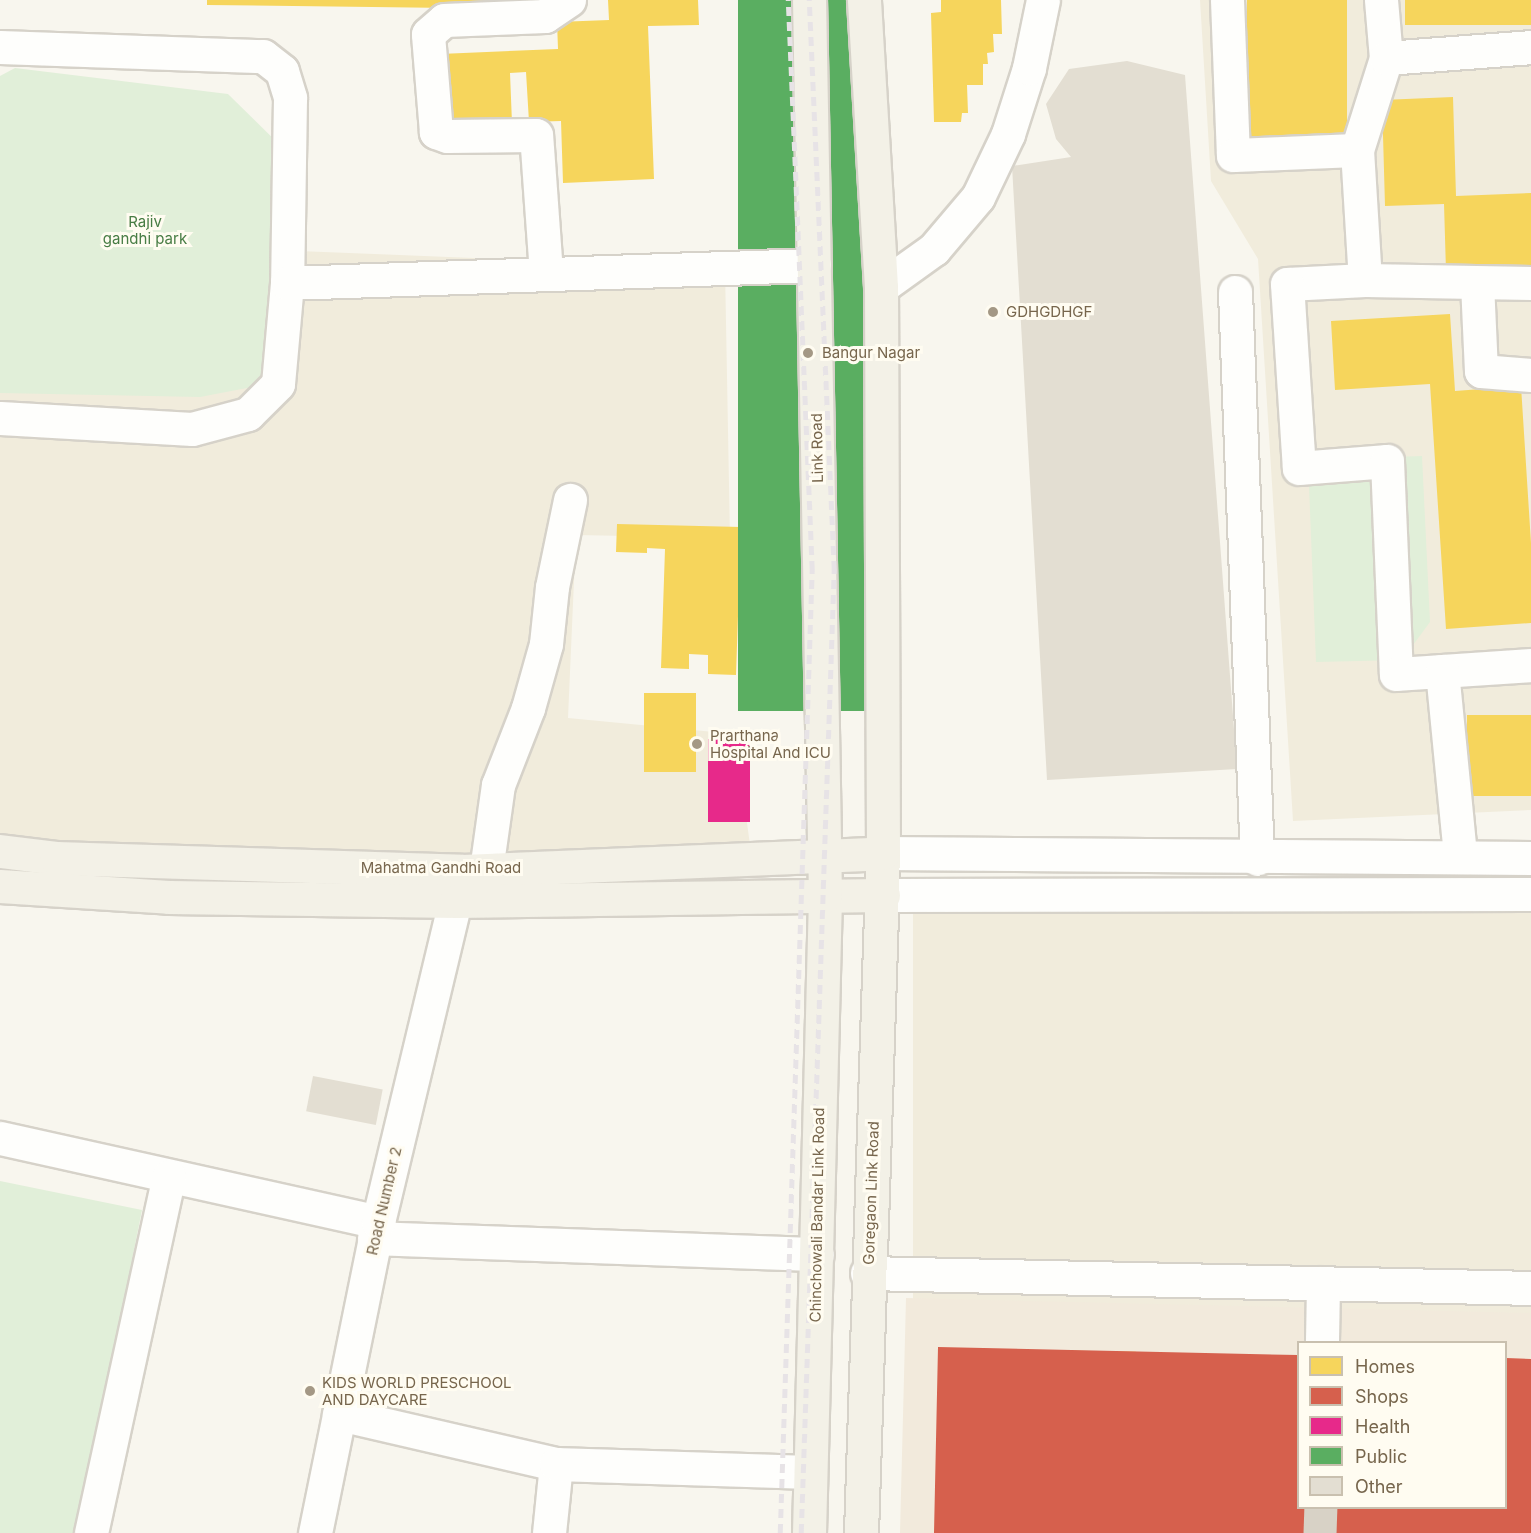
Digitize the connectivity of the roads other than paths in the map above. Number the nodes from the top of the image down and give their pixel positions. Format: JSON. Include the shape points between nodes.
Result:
{"nodes":[{"id":1,"x":569,"y":0,"type":"edge"},
{"id":2,"x":809,"y":0,"type":"edge"},
{"id":3,"x":864,"y":0,"type":"edge"},
{"id":4,"x":1043,"y":0,"type":"edge"},
{"id":5,"x":1227,"y":0,"type":"edge"},
{"id":6,"x":1381,"y":0,"type":"edge"},
{"id":7,"x":0,"y":47,"type":"edge"},
{"id":8,"x":1531,"y":47,"type":"edge"},
{"id":9,"x":1386,"y":58,"type":"junction"},
{"id":10,"x":1357,"y":150,"type":"junction"},
{"id":11,"x":814,"y":265,"type":"junction"},
{"id":12,"x":546,"y":273,"type":"junction"},
{"id":13,"x":1365,"y":280,"type":"junction"},
{"id":14,"x":287,"y":283,"type":"junction"},
{"id":15,"x":1477,"y":283,"type":"junction"},
{"id":16,"x":1531,"y":283,"type":"edge"},
{"id":17,"x":882,"y":287,"type":"junction"},
{"id":18,"x":1235,"y":292,"type":"dead end"},
{"id":19,"x":1531,"y":375,"type":"edge"},
{"id":20,"x":0,"y":418,"type":"edge"},
{"id":21,"x":570,"y":500,"type":"dead end"},
{"id":22,"x":1531,"y":665,"type":"edge"},
{"id":23,"x":1442,"y":671,"type":"junction"},
{"id":24,"x":0,"y":851,"type":"edge"},
{"id":25,"x":883,"y":854,"type":"junction"},
{"id":26,"x":824,"y":856,"type":"junction"},
{"id":27,"x":1460,"y":856,"type":"junction"},
{"id":28,"x":1531,"y":858,"type":"edge"},
{"id":29,"x":1257,"y":859,"type":"junction"},
{"id":30,"x":468,"y":881,"type":"junction"},
{"id":31,"x":0,"y":886,"type":"edge"},
{"id":32,"x":1531,"y":894,"type":"edge"},
{"id":33,"x":883,"y":895,"type":"junction"},
{"id":34,"x":825,"y":896,"type":"junction"},
{"id":35,"x":0,"y":1138,"type":"edge"},
{"id":36,"x":169,"y":1176,"type":"junction"},
{"id":37,"x":376,"y":1230,"type":"junction"},
{"id":38,"x":817,"y":1254,"type":"junction"},
{"id":39,"x":867,"y":1273,"type":"junction"},
{"id":40,"x":1323,"y":1283,"type":"junction"},
{"id":41,"x":1531,"y":1287,"type":"edge"},
{"id":42,"x":1322,"y":1341,"type":"edge"},
{"id":43,"x":339,"y":1414,"type":"junction"},
{"id":44,"x":556,"y":1464,"type":"junction"},
{"id":45,"x":810,"y":1472,"type":"junction"},
{"id":46,"x":92,"y":1533,"type":"edge"},
{"id":47,"x":315,"y":1533,"type":"edge"},
{"id":48,"x":549,"y":1533,"type":"edge"},
{"id":49,"x":809,"y":1533,"type":"edge"},
{"id":50,"x":861,"y":1533,"type":"edge"}],
"edges":[{"from":1,"to":12,"type":"street","via":[[559,10],[544,16],[444,20],[429,34],[436,132],[447,136],[536,135]]},
{"from":2,"to":11,"type":"main road","name":"Link Road"},
{"from":3,"to":17,"type":"main road"},
{"from":4,"to":17,"type":"street","via":[[1029,68],[1008,134],[978,197],[934,249]]},
{"from":5,"to":10,"type":"street","via":[[1233,155]]},
{"from":6,"to":9,"type":"street"},
{"from":7,"to":14,"type":"street","via":[[263,56],[282,71],[290,98]]},
{"from":8,"to":9,"type":"street"},
{"from":9,"to":10,"type":"street"},
{"from":10,"to":13,"type":"street"},
{"from":11,"to":12,"type":"street"},
{"from":11,"to":26,"type":"main road","name":"Link Road"},
{"from":12,"to":14,"type":"street"},
{"from":13,"to":15,"type":"street"},
{"from":13,"to":23,"type":"street","via":[[1287,284],[1299,468],[1386,461],[1396,674]]},
{"from":14,"to":20,"type":"street","via":[[278,384],[248,414],[192,429]]},
{"from":15,"to":16,"type":"street"},
{"from":15,"to":19,"type":"street","via":[[1482,371]]},
{"from":17,"to":25,"type":"main road"},
{"from":18,"to":29,"type":"street"},
{"from":21,"to":30,"type":"street","name":"Road Number 2","via":[[552,587],[546,644]]},
{"from":22,"to":23,"type":"street"},
{"from":23,"to":27,"type":"street"},
{"from":24,"to":30,"type":"main road","name":"Mahatma Gandhi Road","via":[[56,858]]},
{"from":25,"to":26,"type":"main road","name":"Mahatma Gandhi Road"},
{"from":25,"to":29,"type":"street"},
{"from":25,"to":33,"type":"main road","name":"Goregaon Link Road"},
{"from":26,"to":30,"type":"main road","name":"Mahatma Gandhi Road"},
{"from":26,"to":34,"type":"main road","name":"Link Road"},
{"from":27,"to":28,"type":"street"},
{"from":27,"to":29,"type":"street"},
{"from":30,"to":31,"type":"main road","name":"Mahatma Gandhi Road","via":[[169,897]]},
{"from":30,"to":34,"type":"main road","name":"Mahatma Gandhi Road"},
{"from":30,"to":37,"type":"street","name":"Road Number 2"},
{"from":32,"to":33,"type":"street"},
{"from":33,"to":34,"type":"main road","name":"Mahatma Gandhi Road"},
{"from":33,"to":39,"type":"main road","name":"Goregaon Link Road"},
{"from":34,"to":38,"type":"main road","name":"Chinchowali Bandar Link Road"},
{"from":35,"to":36,"type":"street"},
{"from":36,"to":37,"type":"street"},
{"from":36,"to":46,"type":"street"},
{"from":37,"to":38,"type":"street"},
{"from":37,"to":43,"type":"street","name":"Road Number 2"},
{"from":38,"to":45,"type":"main road","name":"Chinchowali Bandar Link Road"},
{"from":39,"to":40,"type":"street"},
{"from":39,"to":50,"type":"main road","name":"Goregaon Link Road"},
{"from":40,"to":41,"type":"street"},
{"from":40,"to":42,"type":"street"},
{"from":43,"to":44,"type":"street"},
{"from":43,"to":47,"type":"street","name":"Road Number 2"},
{"from":44,"to":45,"type":"street"},
{"from":44,"to":48,"type":"street"},
{"from":45,"to":49,"type":"main road","name":"Chinchowali Bandar Link Road"}]}
